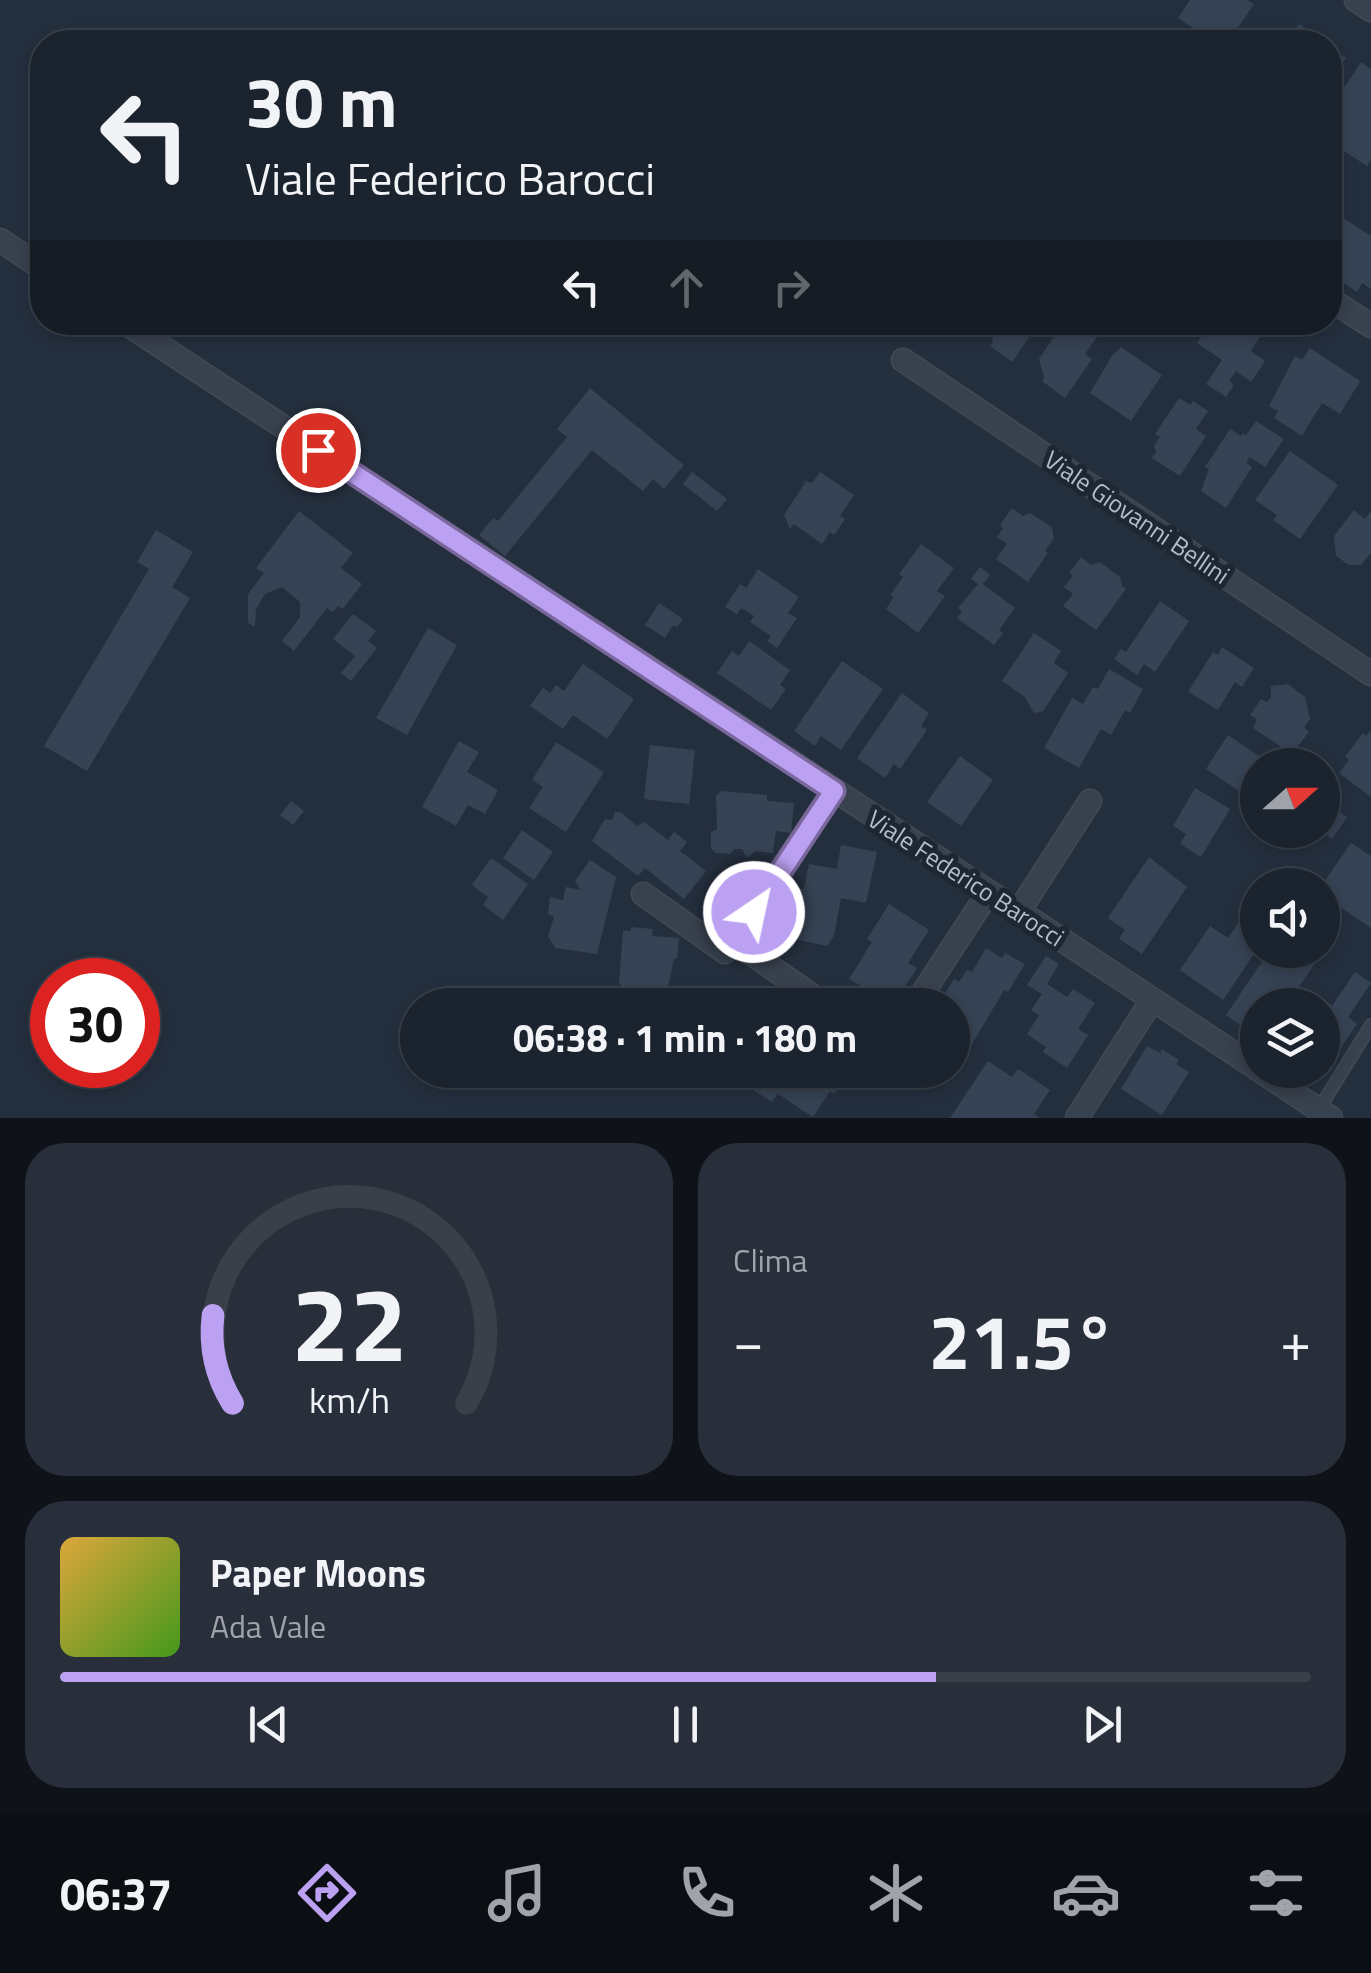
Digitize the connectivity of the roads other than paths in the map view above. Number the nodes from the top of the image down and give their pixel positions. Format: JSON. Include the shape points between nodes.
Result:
{"nodes":[{"id":1,"x":1356,"y":0,"type":"edge"},
{"id":2,"x":1371,"y":10,"type":"edge"},
{"id":3,"x":0,"y":240,"type":"edge"},
{"id":4,"x":30,"y":260,"type":"edge"},
{"id":5,"x":1342,"y":307,"type":"edge"},
{"id":6,"x":1371,"y":326,"type":"edge"},
{"id":7,"x":144,"y":335,"type":"edge"},
{"id":8,"x":903,"y":360,"type":"dead end"},
{"id":9,"x":1371,"y":674,"type":"edge"},
{"id":10,"x":834,"y":791,"type":"junction"},
{"id":11,"x":1090,"y":802,"type":"dead end"},
{"id":12,"x":988,"y":892,"type":"junction"},
{"id":13,"x":643,"y":894,"type":"dead end"},
{"id":14,"x":1018,"y":911,"type":"junction"},
{"id":15,"x":733,"y":942,"type":"junction"},
{"id":16,"x":801,"y":988,"type":"edge"},
{"id":17,"x":927,"y":988,"type":"edge"},
{"id":18,"x":1152,"y":1000,"type":"junction"},
{"id":19,"x":1369,"y":1032,"type":"edge"},
{"id":20,"x":1240,"y":1058,"type":"edge"},
{"id":21,"x":1285,"y":1088,"type":"edge"},
{"id":22,"x":1325,"y":1114,"type":"edge"},
{"id":23,"x":1077,"y":1118,"type":"edge"}],
"edges":[{"from":1,"to":2,"type":"street"},
{"from":3,"to":4,"type":"street"},
{"from":5,"to":6,"type":"street"},
{"from":7,"to":10,"type":"street","name":"Viale Federico Barocci"},
{"from":8,"to":9,"type":"street","name":"Viale Giovanni Bellini"},
{"from":10,"to":12,"type":"street","name":"Viale Federico Barocci"},
{"from":10,"to":15,"type":"street"},
{"from":11,"to":14,"type":"street"},
{"from":12,"to":14,"type":"street","name":"Viale Federico Barocci"},
{"from":12,"to":17,"type":"street"},
{"from":13,"to":15,"type":"street","via":[[725,952]]},
{"from":14,"to":18,"type":"street","name":"Viale Federico Barocci"},
{"from":15,"to":16,"type":"street"},
{"from":18,"to":20,"type":"street","name":"Viale Federico Barocci"},
{"from":18,"to":23,"type":"street"},
{"from":19,"to":22,"type":"lane"},
{"from":21,"to":22,"type":"street","name":"Viale Federico Barocci"}]}
